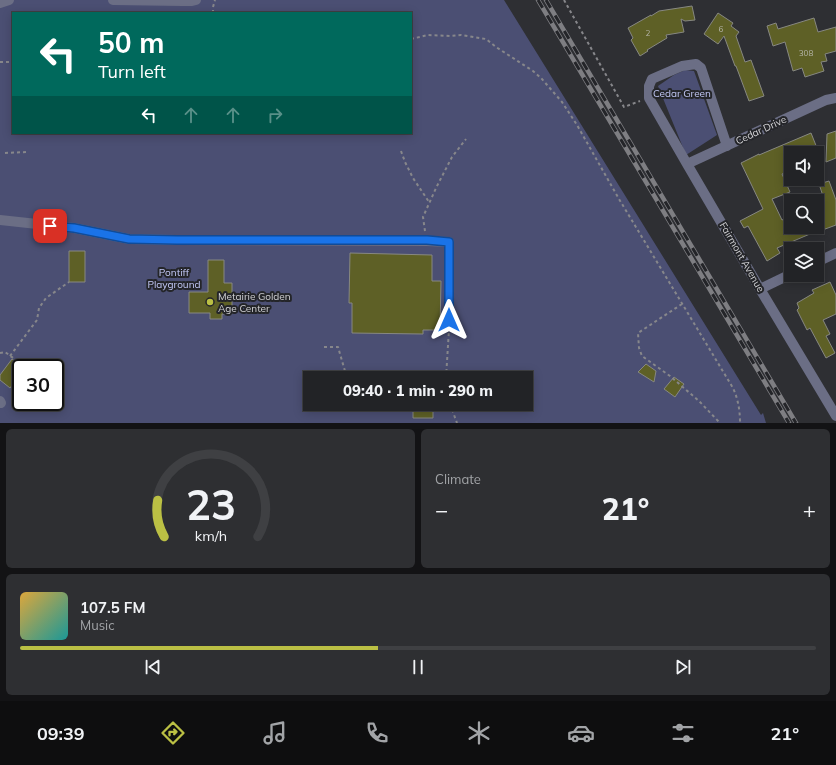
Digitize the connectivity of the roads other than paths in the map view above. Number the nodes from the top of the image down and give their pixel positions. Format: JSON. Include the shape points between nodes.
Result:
{"nodes":[{"id":1,"x":9,"y":0,"type":"edge"},
{"id":2,"x":113,"y":0,"type":"edge"},
{"id":3,"x":196,"y":0,"type":"edge"},
{"id":4,"x":0,"y":3,"type":"edge"},
{"id":5,"x":836,"y":98,"type":"edge"},
{"id":6,"x":727,"y":146,"type":"junction"},
{"id":7,"x":687,"y":164,"type":"junction"},
{"id":8,"x":0,"y":220,"type":"edge"},
{"id":9,"x":836,"y":253,"type":"edge"},
{"id":10,"x":824,"y":259,"type":"edge"},
{"id":11,"x":784,"y":277,"type":"edge"},
{"id":12,"x":760,"y":289,"type":"junction"},
{"id":13,"x":449,"y":320,"type":"road end"},
{"id":14,"x":835,"y":413,"type":"edge"}],
"edges":[{"from":1,"to":4,"type":"street"},
{"from":2,"to":3,"type":"street"},
{"from":5,"to":6,"type":"street","name":"Cedar Drive","via":[[826,100]]},
{"from":6,"to":7,"type":"street","name":"Cedar Drive"},
{"from":6,"to":7,"type":"street","name":"Fairmont Avenue","via":[[701,68],[696,64],[682,66],[652,79],[649,98]]},
{"from":7,"to":12,"type":"street","name":"Fairmont Avenue"},
{"from":8,"to":13,"type":"street","via":[[74,228],[129,239],[449,242]]},
{"from":9,"to":10,"type":"street"},
{"from":11,"to":12,"type":"street"},
{"from":12,"to":14,"type":"street","name":"Fairmont Avenue"}]}
